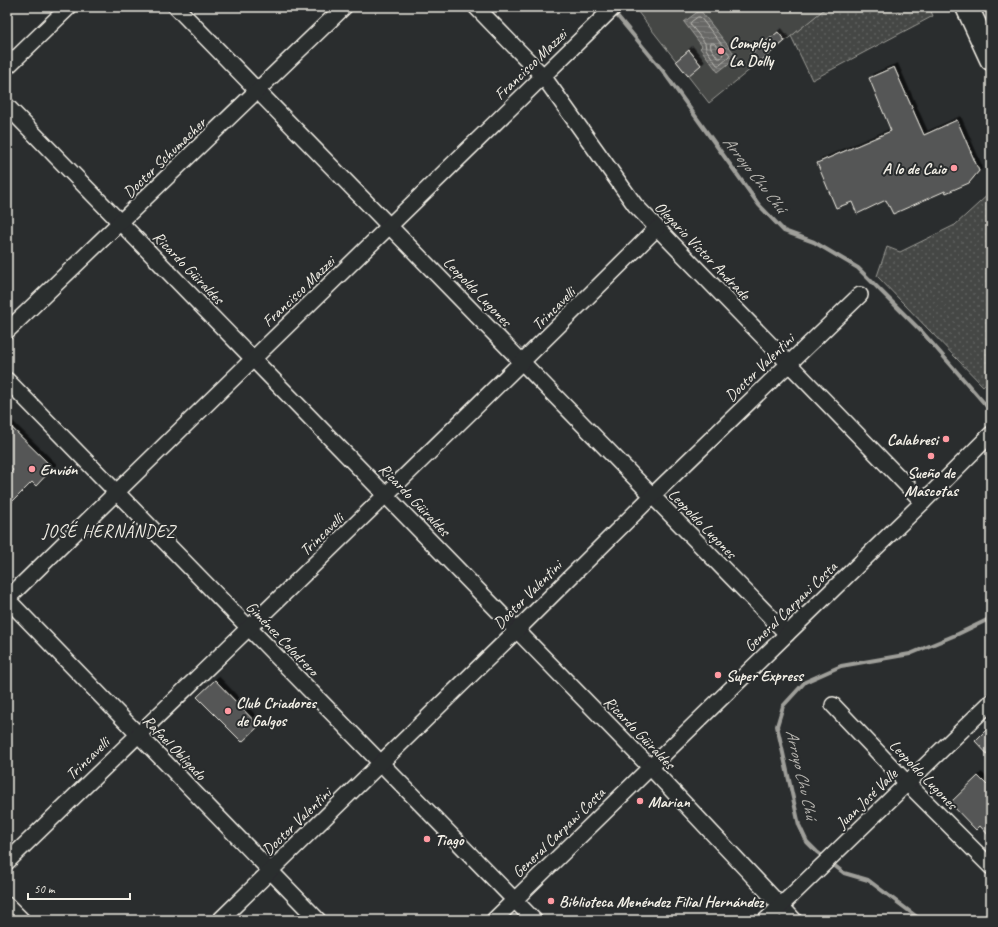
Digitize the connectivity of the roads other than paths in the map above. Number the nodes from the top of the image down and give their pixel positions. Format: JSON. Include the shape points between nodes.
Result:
{"nodes":[{"id":1,"x":69,"y":7,"type":"edge"},
{"id":2,"x":176,"y":7,"type":"edge"},
{"id":3,"x":344,"y":7,"type":"edge"},
{"id":4,"x":476,"y":7,"type":"edge"},
{"id":5,"x":967,"y":7,"type":"edge"},
{"id":6,"x":609,"y":12,"type":"edge"},
{"id":7,"x":990,"y":55,"type":"edge"},
{"id":8,"x":7,"y":67,"type":"edge"},
{"id":9,"x":543,"y":76,"type":"junction"},
{"id":10,"x":258,"y":91,"type":"junction"},
{"id":11,"x":7,"y":106,"type":"edge"},
{"id":12,"x":121,"y":223,"type":"junction"},
{"id":13,"x":391,"y":226,"type":"junction"},
{"id":14,"x":657,"y":228,"type":"junction"},
{"id":15,"x":860,"y":295,"type":"dead end"},
{"id":16,"x":7,"y":331,"type":"edge"},
{"id":17,"x":254,"y":359,"type":"junction"},
{"id":18,"x":522,"y":363,"type":"junction"},
{"id":19,"x":789,"y":363,"type":"junction"},
{"id":20,"x":7,"y":380,"type":"edge"},
{"id":21,"x":991,"y":434,"type":"edge"},
{"id":22,"x":116,"y":493,"type":"junction"},
{"id":23,"x":386,"y":496,"type":"junction"},
{"id":24,"x":652,"y":496,"type":"junction"},
{"id":25,"x":923,"y":502,"type":"junction"},
{"id":26,"x":7,"y":599,"type":"edge"},
{"id":27,"x":248,"y":628,"type":"junction"},
{"id":28,"x":517,"y":630,"type":"junction"},
{"id":29,"x":787,"y":634,"type":"junction"},
{"id":30,"x":991,"y":702,"type":"edge"},
{"id":31,"x":833,"y":705,"type":"dead end"},
{"id":32,"x":138,"y":734,"type":"junction"},
{"id":33,"x":381,"y":763,"type":"junction"},
{"id":34,"x":650,"y":768,"type":"junction"},
{"id":35,"x":907,"y":783,"type":"junction"},
{"id":36,"x":7,"y":862,"type":"edge"},
{"id":37,"x":991,"y":867,"type":"edge"},
{"id":38,"x":270,"y":871,"type":"junction"},
{"id":39,"x":515,"y":900,"type":"junction"},
{"id":40,"x":7,"y":905,"type":"edge"},
{"id":41,"x":780,"y":906,"type":"junction"},
{"id":42,"x":22,"y":920,"type":"edge"},
{"id":43,"x":220,"y":920,"type":"edge"},
{"id":44,"x":318,"y":920,"type":"edge"},
{"id":45,"x":494,"y":920,"type":"edge"},
{"id":46,"x":534,"y":920,"type":"edge"},
{"id":47,"x":766,"y":920,"type":"edge"},
{"id":48,"x":794,"y":920,"type":"edge"}],
"edges":[{"from":1,"to":8,"type":"street"},
{"from":2,"to":10,"type":"street","name":"Leopoldo Lugones"},
{"from":3,"to":10,"type":"street","name":"Doctor Schumacher"},
{"from":4,"to":9,"type":"street","name":"Olegario Víctor Andrade"},
{"from":5,"to":7,"type":"highway"},
{"from":6,"to":9,"type":"street","name":"Francisco Mazzei"},
{"from":9,"to":13,"type":"street","name":"Francisco Mazzei"},
{"from":9,"to":14,"type":"street","name":"Olegario Víctor Andrade","via":[[635,204]]},
{"from":10,"to":12,"type":"street","name":"Doctor Schumacher"},
{"from":10,"to":13,"type":"street","name":"Leopoldo Lugones"},
{"from":11,"to":12,"type":"street","name":"Ricardo Güiraldes"},
{"from":12,"to":16,"type":"street","name":"Doctor Schumacher"},
{"from":12,"to":17,"type":"street","name":"Ricardo Güiraldes"},
{"from":13,"to":17,"type":"street","name":"Francisco Mazzei"},
{"from":13,"to":18,"type":"street","name":"Leopoldo Lugones"},
{"from":14,"to":18,"type":"street","name":"Trincavelli"},
{"from":14,"to":19,"type":"street","name":"Olegario Víctor Andrade"},
{"from":15,"to":19,"type":"street","name":"Doctor Valentini"},
{"from":17,"to":22,"type":"street","name":"Francisco Mazzei"},
{"from":17,"to":23,"type":"street","name":"Ricardo Güiraldes"},
{"from":18,"to":23,"type":"street","name":"Trincavelli"},
{"from":18,"to":24,"type":"street","name":"Leopoldo Lugones"},
{"from":19,"to":24,"type":"street","name":"Doctor Valentini"},
{"from":19,"to":25,"type":"street","name":"Olegario Víctor Andrade"},
{"from":20,"to":22,"type":"street","name":"Giménez Colodrero"},
{"from":21,"to":25,"type":"street","name":"General Carpani Costa"},
{"from":22,"to":26,"type":"street","name":"Francisco Mazzei"},
{"from":22,"to":27,"type":"street","name":"Giménez Colodrero"},
{"from":23,"to":27,"type":"street","name":"Trincavelli"},
{"from":23,"to":28,"type":"street","name":"Ricardo Güiraldes"},
{"from":24,"to":28,"type":"street","name":"Doctor Valentini"},
{"from":24,"to":29,"type":"street","name":"Leopoldo Lugones"},
{"from":25,"to":29,"type":"street","name":"General Carpani Costa"},
{"from":26,"to":32,"type":"street","name":"Rafael Obligado"},
{"from":27,"to":32,"type":"street","name":"Trincavelli"},
{"from":27,"to":33,"type":"street","name":"Giménez Colodrero"},
{"from":28,"to":33,"type":"street","name":"Doctor Valentini"},
{"from":28,"to":34,"type":"street","name":"Ricardo Güiraldes"},
{"from":29,"to":34,"type":"street","name":"General Carpani Costa"},
{"from":30,"to":35,"type":"street","name":"Juan José Valle"},
{"from":31,"to":35,"type":"street","name":"Leopoldo Lugones"},
{"from":32,"to":36,"type":"street","name":"Trincavelli"},
{"from":32,"to":38,"type":"street","name":"Rafael Obligado"},
{"from":33,"to":38,"type":"street","name":"Doctor Valentini"},
{"from":33,"to":39,"type":"street","name":"Giménez Colodrero"},
{"from":34,"to":39,"type":"street","name":"General Carpani Costa"},
{"from":34,"to":41,"type":"street","name":"Ricardo Güiraldes"},
{"from":35,"to":37,"type":"street","name":"Leopoldo Lugones"},
{"from":35,"to":41,"type":"street","name":"Juan José Valle"},
{"from":38,"to":43,"type":"street","name":"Doctor Valentini"},
{"from":38,"to":44,"type":"street","name":"Rafael Obligado"},
{"from":39,"to":45,"type":"street","name":"General Carpani Costa"},
{"from":39,"to":46,"type":"street","name":"Giménez Colodrero"},
{"from":40,"to":42,"type":"street"},
{"from":41,"to":47,"type":"street","name":"Juan José Valle"},
{"from":41,"to":48,"type":"street","name":"Ricardo Güiraldes"}]}
